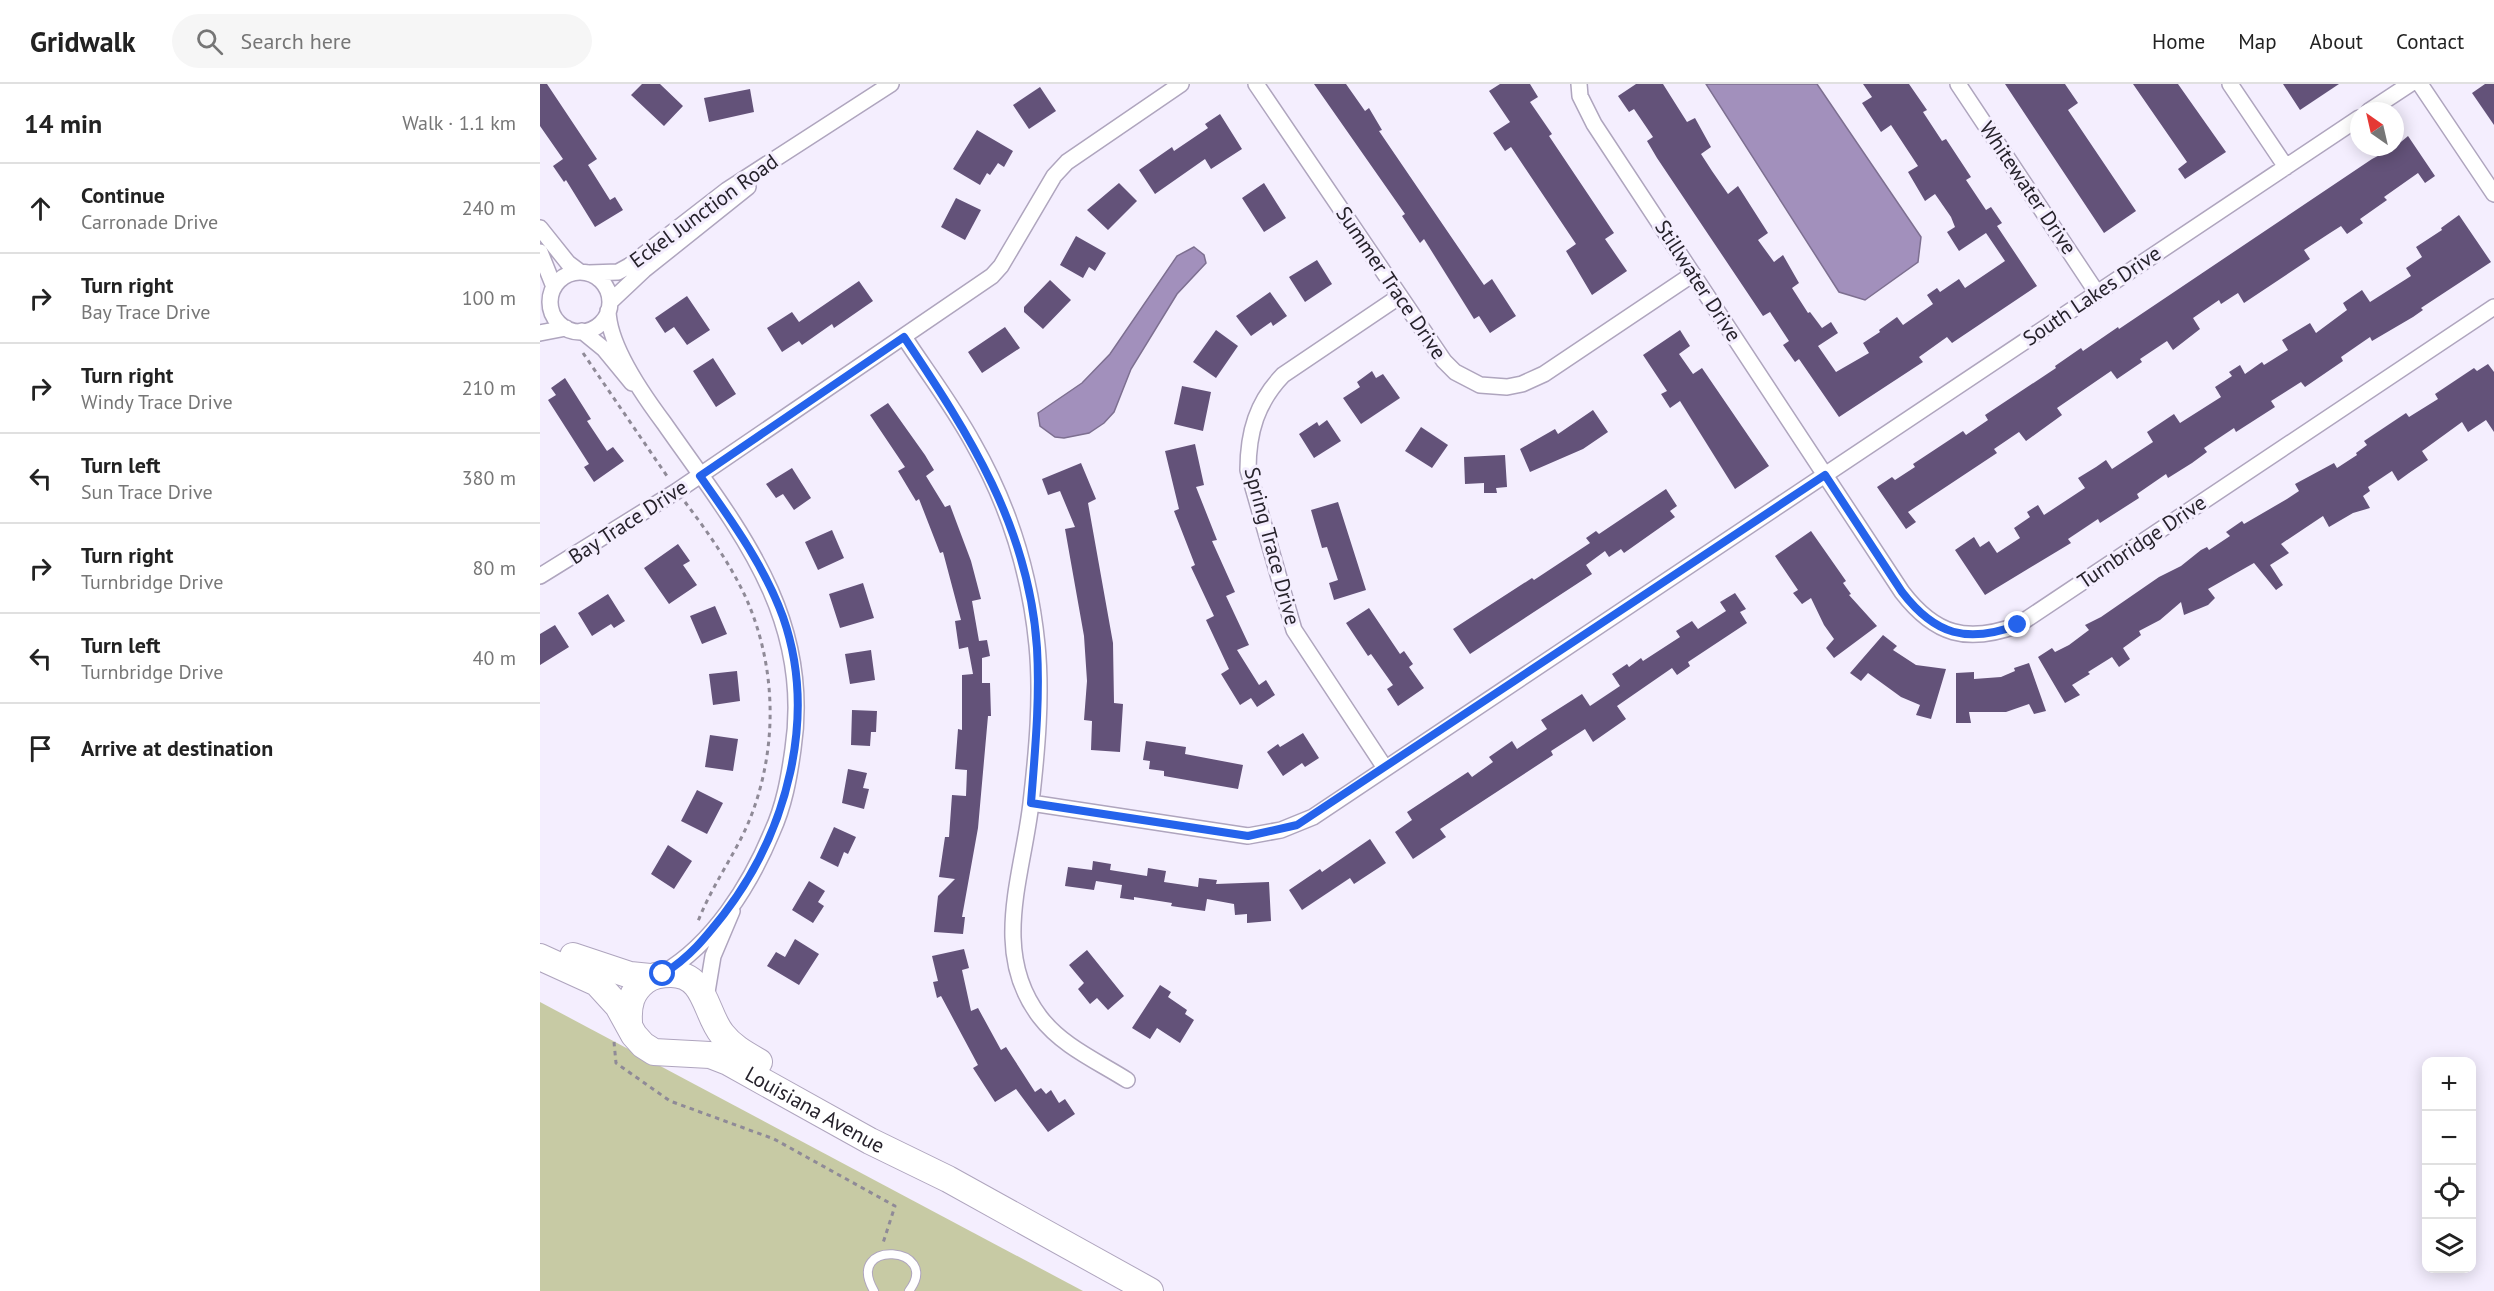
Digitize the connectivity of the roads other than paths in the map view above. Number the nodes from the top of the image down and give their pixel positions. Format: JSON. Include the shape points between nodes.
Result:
{"nodes":[{"id":1,"x":891,"y":84,"type":"edge"},
{"id":2,"x":1181,"y":84,"type":"edge"},
{"id":3,"x":1256,"y":84,"type":"edge"},
{"id":4,"x":1579,"y":84,"type":"edge"},
{"id":5,"x":1958,"y":84,"type":"edge"},
{"id":6,"x":2230,"y":84,"type":"edge"},
{"id":7,"x":2410,"y":84,"type":"edge"},
{"id":8,"x":2420,"y":84,"type":"edge"},
{"id":9,"x":2383,"y":102,"type":"edge"},
{"id":10,"x":2350,"y":124,"type":"edge"},
{"id":11,"x":814,"y":135,"type":"junction"},
{"id":12,"x":2286,"y":167,"type":"junction"},
{"id":13,"x":2494,"y":194,"type":"edge"},
{"id":14,"x":540,"y":228,"type":"edge"},
{"id":15,"x":540,"y":252,"type":"edge"},
{"id":16,"x":585,"y":273,"type":"junction"},
{"id":17,"x":1693,"y":274,"type":"junction"},
{"id":18,"x":554,"y":287,"type":"junction"},
{"id":19,"x":2097,"y":293,"type":"junction"},
{"id":20,"x":1400,"y":296,"type":"junction"},
{"id":21,"x":609,"y":306,"type":"junction"},
{"id":22,"x":2494,"y":307,"type":"edge"},
{"id":23,"x":545,"y":310,"type":"edge"},
{"id":24,"x":567,"y":328,"type":"junction"},
{"id":25,"x":540,"y":333,"type":"edge"},
{"id":26,"x":904,"y":337,"type":"junction"},
{"id":27,"x":580,"y":339,"type":"junction"},
{"id":28,"x":644,"y":396,"type":"junction"},
{"id":29,"x":1825,"y":475,"type":"junction"},
{"id":30,"x":700,"y":476,"type":"junction"},
{"id":31,"x":540,"y":576,"type":"edge"},
{"id":32,"x":1385,"y":768,"type":"junction"},
{"id":33,"x":1031,"y":803,"type":"junction"},
{"id":34,"x":737,"y":897,"type":"junction"},
{"id":35,"x":540,"y":942,"type":"edge"},
{"id":36,"x":540,"y":957,"type":"edge"},
{"id":37,"x":657,"y":975,"type":"junction"},
{"id":38,"x":707,"y":1004,"type":"junction"},
{"id":39,"x":629,"y":1022,"type":"junction"},
{"id":40,"x":681,"y":1052,"type":"junction"},
{"id":41,"x":1128,"y":1080,"type":"dead end"},
{"id":42,"x":948,"y":1179,"type":"junction"},
{"id":43,"x":874,"y":1291,"type":"edge"},
{"id":44,"x":909,"y":1291,"type":"edge"},
{"id":45,"x":1150,"y":1291,"type":"edge"}],
"edges":[{"from":1,"to":11,"type":"street","name":"Eckel Junction Road"},
{"from":2,"to":26,"type":"street","name":"Bay Trace Drive","via":[[1067,162],[1054,176],[1001,267]]},
{"from":3,"to":20,"type":"street","name":"Summer Trace Drive"},
{"from":4,"to":17,"type":"street","name":"Stillwater Drive","via":[[1580,96],[1594,124]]},
{"from":5,"to":19,"type":"street","name":"Whitewater Drive"},
{"from":6,"to":12,"type":"street"},
{"from":7,"to":9,"type":"street"},
{"from":8,"to":13,"type":"street"},
{"from":10,"to":12,"type":"street","name":"South Lakes Drive"},
{"from":11,"to":16,"type":"street","name":"Eckel Junction Road","via":[[727,190],[629,266],[618,272]]},
{"from":11,"to":21,"type":"street","name":"Eckel Junction Road","via":[[644,270]]},
{"from":12,"to":19,"type":"street","name":"South Lakes Drive"},
{"from":14,"to":16,"type":"street","via":[[568,263]]},
{"from":15,"to":18,"type":"street"},
{"from":16,"to":18,"type":"street","name":"Eckel Junction Road","via":[[565,276]]},
{"from":16,"to":21,"type":"street","via":[[604,284]]},
{"from":17,"to":20,"type":"street","name":"Summer Trace Drive","via":[[1544,374],[1507,387],[1480,385],[1455,372]]},
{"from":17,"to":29,"type":"street","name":"Stillwater Drive"},
{"from":18,"to":23,"type":"street"},
{"from":19,"to":29,"type":"street","name":"South Lakes Drive"},
{"from":20,"to":32,"type":"street","name":"Spring Trace Drive","via":[[1278,380],[1252,423],[1248,451],[1248,470],[1294,630]]},
{"from":21,"to":27,"type":"street","name":"Eckel Junction Road","via":[[598,325]]},
{"from":21,"to":28,"type":"street","via":[[614,339]]},
{"from":22,"to":29,"type":"street","name":"Turnbridge Drive","via":[[2018,625],[1996,634],[1952,633],[1932,624],[1916,610]]},
{"from":23,"to":24,"type":"street"},
{"from":24,"to":25,"type":"street"},
{"from":24,"to":27,"type":"street"},
{"from":26,"to":30,"type":"street","name":"Bay Trace Drive"},
{"from":26,"to":33,"type":"street","via":[[974,443],[1009,520],[1023,566],[1037,645],[1039,682]]},
{"from":27,"to":28,"type":"street","via":[[604,349]]},
{"from":28,"to":30,"type":"street"},
{"from":29,"to":32,"type":"street","name":"South Lakes Drive"},
{"from":30,"to":31,"type":"street","name":"Bay Trace Drive"},
{"from":30,"to":34,"type":"street","via":[[772,591],[783,619],[796,683],[796,729],[781,813]]},
{"from":32,"to":33,"type":"street","name":"South Lakes Drive","via":[[1297,825],[1248,836]]},
{"from":33,"to":41,"type":"street","via":[[1012,925],[1017,973],[1039,1015],[1053,1031]]},
{"from":34,"to":37,"type":"street","via":[[684,961]]},
{"from":34,"to":38,"type":"street","via":[[713,956]]},
{"from":35,"to":37,"type":"main road","name":"Louisiana Avenue","via":[[604,968]]},
{"from":36,"to":39,"type":"main road","name":"Louisiana Avenue","via":[[597,983]]},
{"from":37,"to":38,"type":"main road","name":"Louisiana Avenue","via":[[688,978],[699,987]]},
{"from":37,"to":39,"type":"main road","via":[[632,996]]},
{"from":38,"to":40,"type":"main road","via":[[708,1024],[702,1036]]},
{"from":38,"to":42,"type":"main road","name":"Louisiana Avenue","via":[[722,1034],[743,1053]]},
{"from":39,"to":40,"type":"main road","name":"Louisiana Avenue","via":[[638,1040],[654,1052]]},
{"from":40,"to":42,"type":"main road","name":"Louisiana Avenue","via":[[710,1055],[728,1062],[870,1141]]},
{"from":42,"to":45,"type":"main road","name":"Louisiana Avenue"},
{"from":43,"to":44,"type":"lane","via":[[868,1276],[874,1261],[895,1253],[909,1260],[915,1273]]}]}
